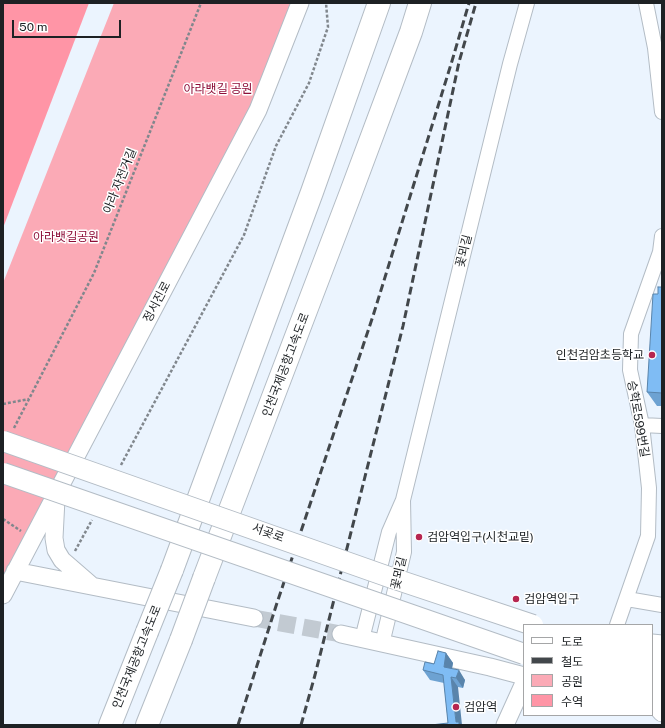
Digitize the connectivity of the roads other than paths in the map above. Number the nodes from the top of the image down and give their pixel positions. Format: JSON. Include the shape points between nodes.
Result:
{"nodes":[{"id":1,"x":300,"y":3,"type":"edge"},
{"id":2,"x":378,"y":3,"type":"edge"},
{"id":3,"x":420,"y":3,"type":"edge"},
{"id":4,"x":527,"y":3,"type":"edge"},
{"id":5,"x":646,"y":3,"type":"edge"},
{"id":6,"x":662,"y":112,"type":"edge"},
{"id":7,"x":662,"y":236,"type":"edge"},
{"id":8,"x":642,"y":426,"type":"junction"},
{"id":9,"x":662,"y":426,"type":"edge"},
{"id":10,"x":8,"y":436,"type":"edge"},
{"id":11,"x":3,"y":473,"type":"edge"},
{"id":12,"x":57,"y":493,"type":"junction"},
{"id":13,"x":403,"y":500,"type":"junction"},
{"id":14,"x":15,"y":571,"type":"junction"},
{"id":15,"x":94,"y":588,"type":"junction"},
{"id":16,"x":3,"y":595,"type":"edge"},
{"id":17,"x":627,"y":599,"type":"junction"},
{"id":18,"x":662,"y":606,"type":"edge"},
{"id":19,"x":254,"y":618,"type":"tunnel mouth"},
{"id":20,"x":530,"y":624,"type":"edge"},
{"id":21,"x":617,"y":624,"type":"edge"},
{"id":22,"x":341,"y":634,"type":"tunnel mouth"},
{"id":23,"x":362,"y":639,"type":"junction"},
{"id":24,"x":382,"y":644,"type":"junction"},
{"id":25,"x":523,"y":654,"type":"edge"},
{"id":26,"x":523,"y":665,"type":"edge"},
{"id":27,"x":662,"y":665,"type":"edge"},
{"id":28,"x":490,"y":667,"type":"junction"},
{"id":29,"x":523,"y":676,"type":"edge"},
{"id":30,"x":653,"y":676,"type":"edge"},
{"id":31,"x":523,"y":684,"type":"edge"},
{"id":32,"x":653,"y":703,"type":"edge"},
{"id":33,"x":662,"y":713,"type":"edge"},
{"id":34,"x":110,"y":725,"type":"edge"},
{"id":35,"x":147,"y":725,"type":"edge"},
{"id":36,"x":505,"y":725,"type":"edge"}],
"edges":[{"from":1,"to":12,"type":"street","name":"정서진로","via":[[258,110]]},
{"from":2,"to":34,"type":"highway","name":"인천국제공항고속도로","bridge":true,"via":[[312,192],[172,570]]},
{"from":3,"to":35,"type":"highway","name":"인천국제공항고속도로","bridge":true,"via":[[350,196]]},
{"from":4,"to":13,"type":"street","name":"꽃뫼길"},
{"from":5,"to":6,"type":"street","via":[[655,48]]},
{"from":7,"to":8,"type":"street","name":"승학로599번길","via":[[660,252],[631,334],[630,370]]},
{"from":8,"to":9,"type":"street"},
{"from":8,"to":17,"type":"street","name":"승학로599번길","via":[[649,488],[648,536]]},
{"from":10,"to":20,"type":"main road","name":"서곶로","bridge":true,"via":[[389,576]]},
{"from":11,"to":25,"type":"main road","bridge":true},
{"from":12,"to":14,"type":"street","name":"정서진로"},
{"from":12,"to":15,"type":"street","via":[[54,538],[56,550],[62,560]]},
{"from":13,"to":23,"type":"street","name":"꽃뫼길","via":[[389,532]]},
{"from":13,"to":24,"type":"street","name":"꽃뫼길","via":[[404,552]]},
{"from":14,"to":15,"type":"street"},
{"from":14,"to":16,"type":"street","name":"정서진로"},
{"from":15,"to":19,"type":"street"},
{"from":17,"to":18,"type":"street"},
{"from":17,"to":21,"type":"street","name":"승학로599번길"},
{"from":22,"to":23,"type":"street"},
{"from":23,"to":24,"type":"street"},
{"from":24,"to":28,"type":"street"},
{"from":26,"to":28,"type":"street"},
{"from":27,"to":30,"type":"street"},
{"from":28,"to":29,"type":"street"},
{"from":31,"to":36,"type":"street"},
{"from":32,"to":33,"type":"street"}]}
